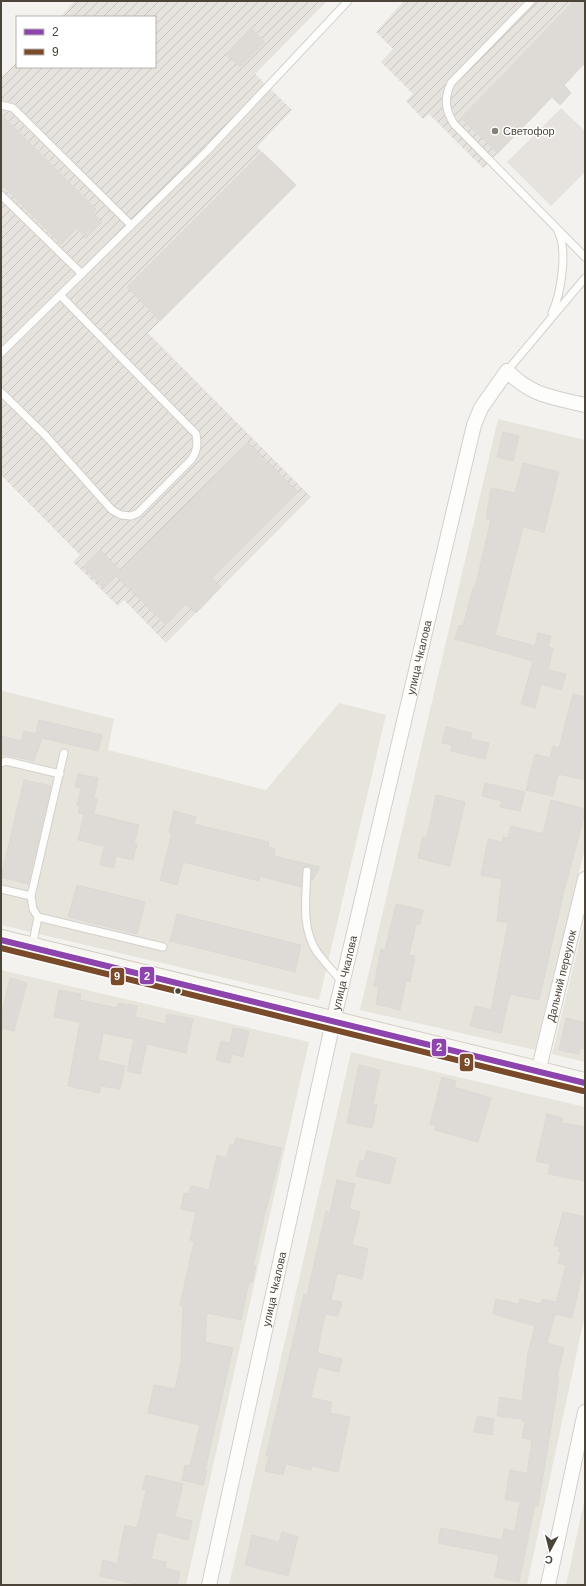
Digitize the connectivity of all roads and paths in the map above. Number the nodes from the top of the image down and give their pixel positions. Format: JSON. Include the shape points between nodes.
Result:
{"nodes":[{"id":1,"x":348,"y":1,"type":"edge"},
{"id":2,"x":531,"y":1,"type":"edge"},
{"id":3,"x":1,"y":105,"type":"edge"},
{"id":4,"x":1,"y":194,"type":"edge"},
{"id":5,"x":132,"y":225,"type":"junction"},
{"id":6,"x":555,"y":226,"type":"junction"},
{"id":7,"x":585,"y":257,"type":"edge"},
{"id":8,"x":82,"y":274,"type":"junction"},
{"id":9,"x":585,"y":278,"type":"edge"},
{"id":10,"x":60,"y":295,"type":"junction"},
{"id":11,"x":548,"y":320,"type":"junction"},
{"id":12,"x":1,"y":353,"type":"edge"},
{"id":13,"x":507,"y":371,"type":"junction"},
{"id":14,"x":1,"y":392,"type":"edge"},
{"id":15,"x":585,"y":405,"type":"edge"},
{"id":16,"x":64,"y":753,"type":"dead end"},
{"id":17,"x":1,"y":762,"type":"edge"},
{"id":18,"x":60,"y":774,"type":"junction"},
{"id":19,"x":307,"y":871,"type":"dead end"},
{"id":20,"x":585,"y":879,"type":"edge"},
{"id":21,"x":1,"y":889,"type":"edge"},
{"id":22,"x":31,"y":896,"type":"junction"},
{"id":23,"x":38,"y":917,"type":"junction"},
{"id":24,"x":1,"y":940,"type":"edge"},
{"id":25,"x":163,"y":947,"type":"dead end"},
{"id":26,"x":32,"y":948,"type":"junction"},
{"id":27,"x":343,"y":983,"type":"junction"},
{"id":28,"x":333,"y":1022,"type":"junction"},
{"id":29,"x":538,"y":1072,"type":"junction"},
{"id":30,"x":585,"y":1083,"type":"edge"},
{"id":31,"x":585,"y":1412,"type":"edge"},
{"id":32,"x":209,"y":1585,"type":"edge"},
{"id":33,"x":548,"y":1585,"type":"edge"}],
"edges":[{"from":1,"to":5,"type":"lane"},
{"from":2,"to":6,"type":"lane","via":[[451,83],[446,102],[448,115],[454,124]]},
{"from":3,"to":5,"type":"lane","via":[[13,108]]},
{"from":4,"to":8,"type":"lane"},
{"from":5,"to":8,"type":"lane"},
{"from":6,"to":7,"type":"lane"},
{"from":6,"to":11,"type":"lane","via":[[562,242],[562,261],[556,303]]},
{"from":8,"to":10,"type":"lane"},
{"from":9,"to":11,"type":"lane"},
{"from":10,"to":12,"type":"lane"},
{"from":10,"to":14,"type":"lane","via":[[196,434],[196,452],[138,513],[131,516],[121,515],[104,502],[45,434]]},
{"from":11,"to":13,"type":"lane"},
{"from":13,"to":15,"type":"street","via":[[520,384],[533,391]]},
{"from":13,"to":27,"type":"street","name":"улица Чкалова","via":[[481,408],[466,454]]},
{"from":16,"to":18,"type":"lane"},
{"from":17,"to":18,"type":"lane"},
{"from":18,"to":22,"type":"lane"},
{"from":19,"to":27,"type":"lane","via":[[306,921],[312,942]]},
{"from":20,"to":29,"type":"street","name":"Дальний переулок"},
{"from":21,"to":22,"type":"lane"},
{"from":22,"to":23,"type":"lane"},
{"from":23,"to":25,"type":"lane"},
{"from":23,"to":26,"type":"lane"},
{"from":24,"to":26,"type":"main road"},
{"from":26,"to":28,"type":"main road"},
{"from":27,"to":28,"type":"street","name":"улица Чкалова"},
{"from":28,"to":29,"type":"main road"},
{"from":28,"to":32,"type":"street","name":"улица Чкалова"},
{"from":29,"to":30,"type":"main road"},
{"from":31,"to":33,"type":"street"}]}
